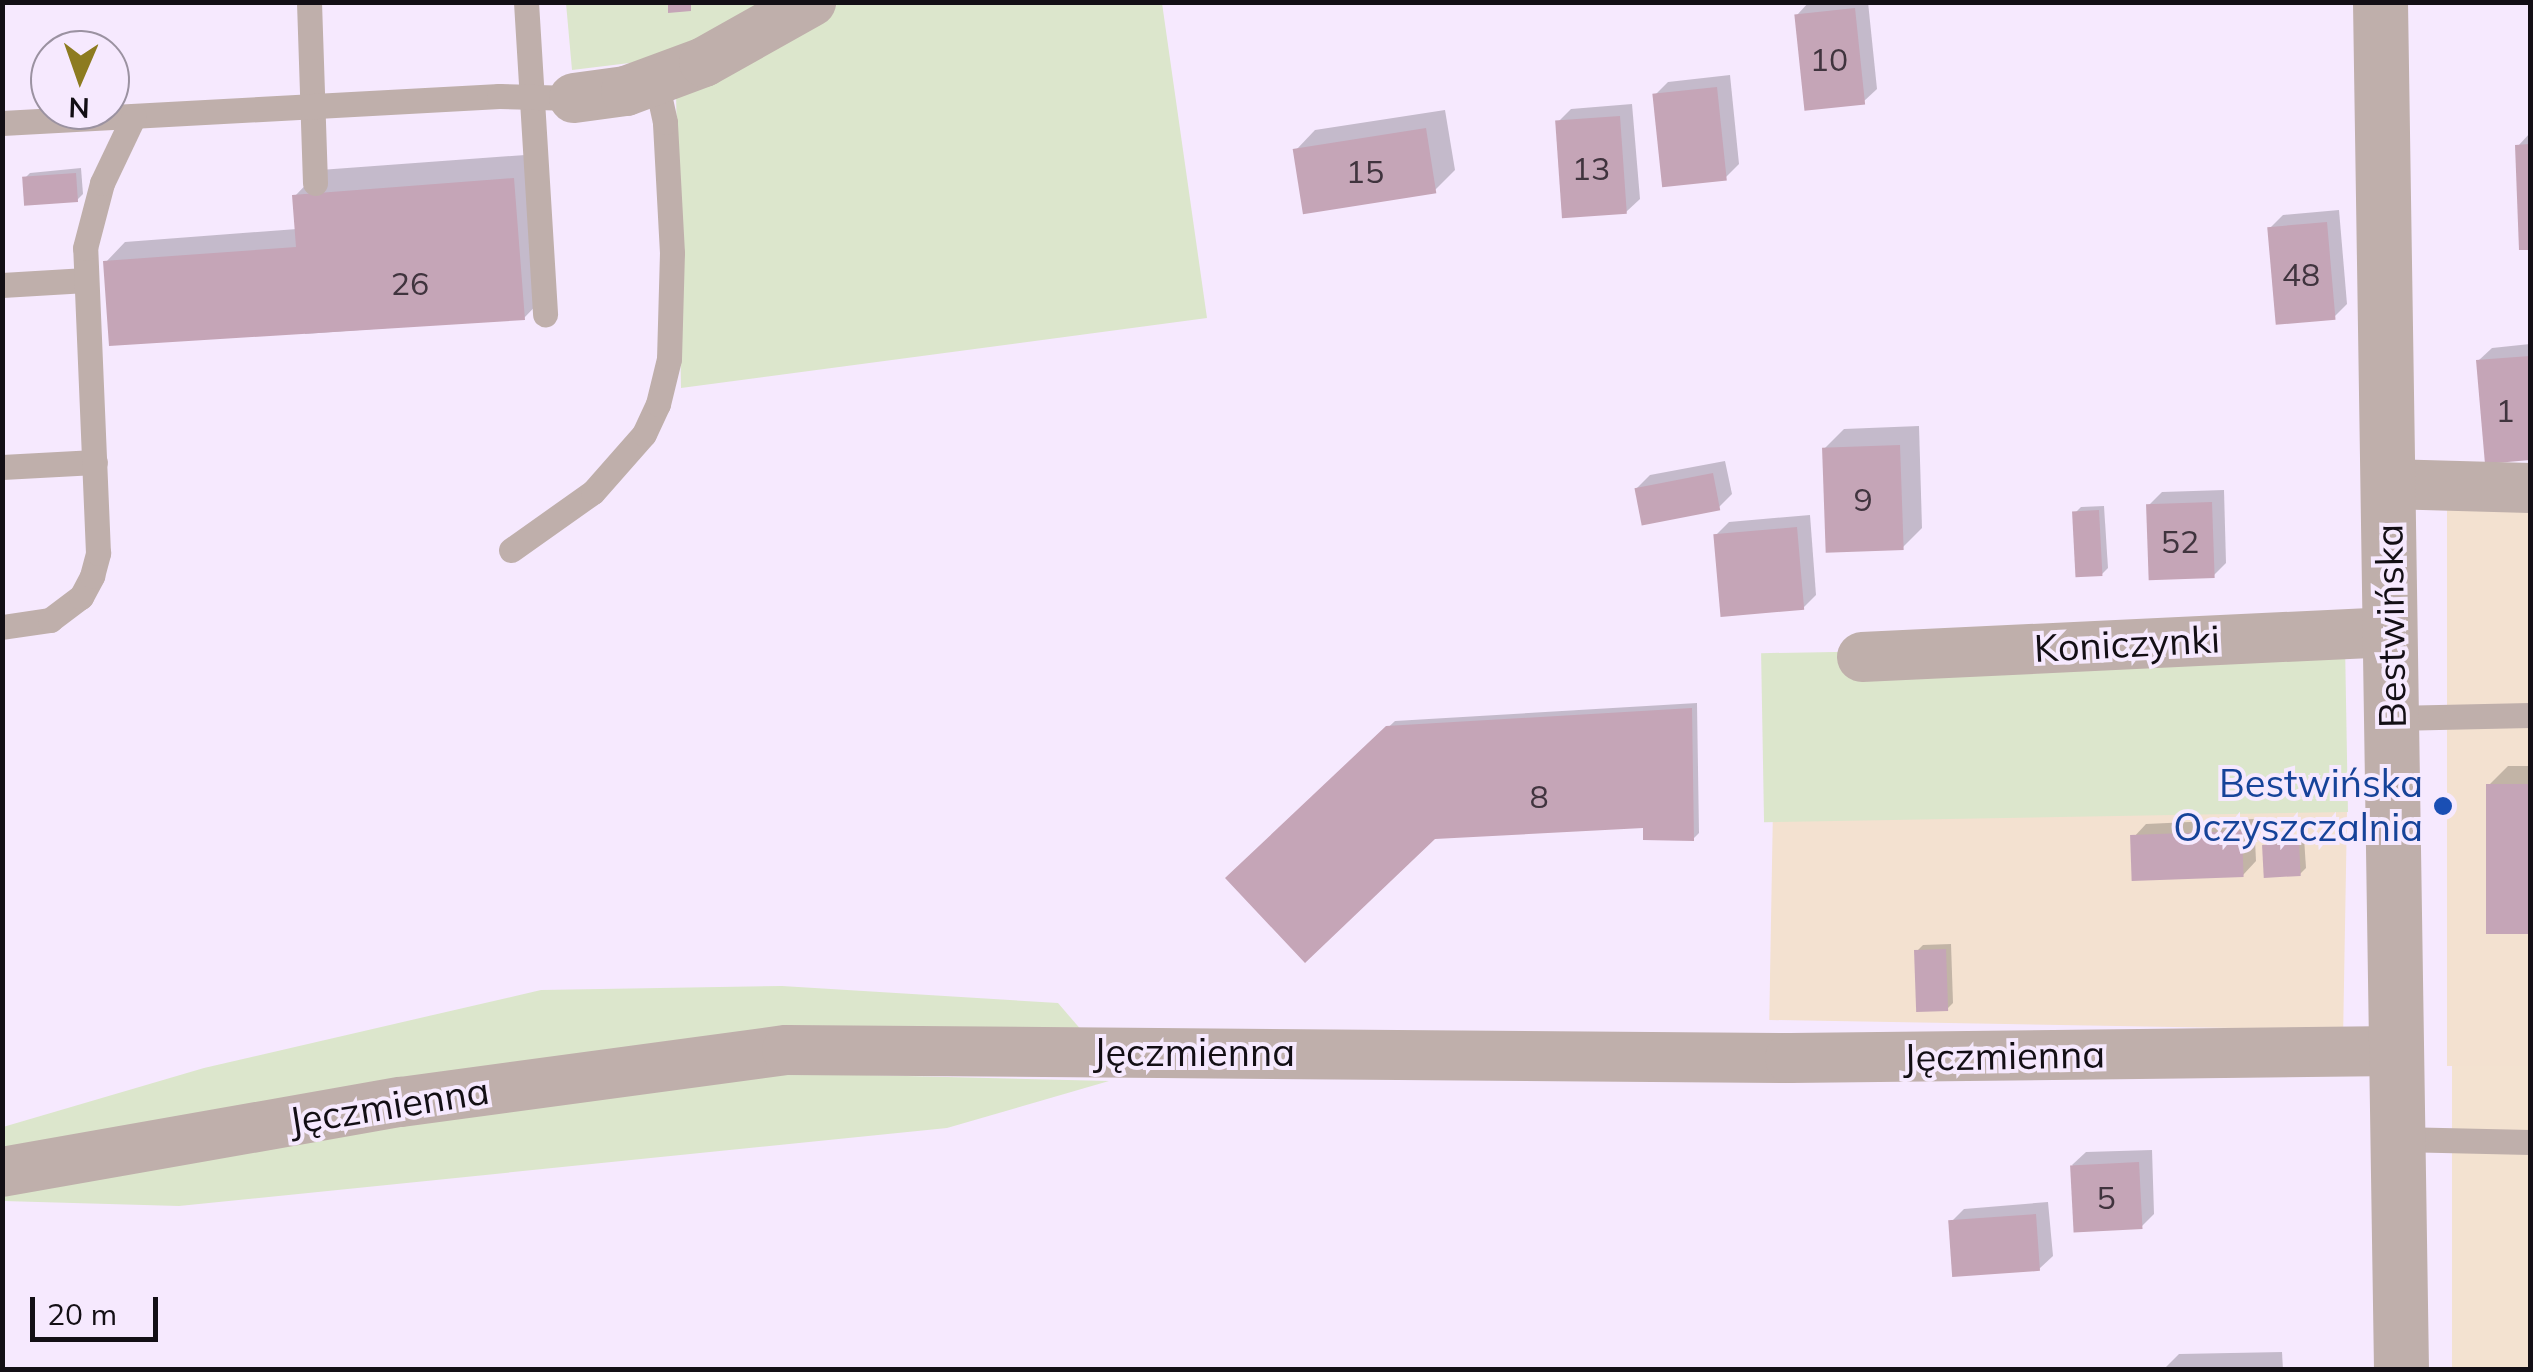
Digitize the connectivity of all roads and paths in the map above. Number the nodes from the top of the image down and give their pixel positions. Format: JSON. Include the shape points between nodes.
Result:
{"nodes":[{"id":1,"x":309,"y":2,"type":"edge"},
{"id":2,"x":526,"y":2,"type":"edge"},
{"id":3,"x":812,"y":2,"type":"edge"},
{"id":4,"x":2380,"y":2,"type":"edge"},
{"id":5,"x":656,"y":81,"type":"junction"},
{"id":6,"x":553,"y":99,"type":"junction"},
{"id":7,"x":312,"y":106,"type":"junction"},
{"id":8,"x":134,"y":116,"type":"junction"},
{"id":9,"x":2,"y":123,"type":"edge"},
{"id":10,"x":315,"y":183,"type":"dead end"},
{"id":11,"x":86,"y":280,"type":"junction"},
{"id":12,"x":2,"y":285,"type":"edge"},
{"id":13,"x":545,"y":314,"type":"dead end"},
{"id":14,"x":95,"y":462,"type":"junction"},
{"id":15,"x":2,"y":467,"type":"edge"},
{"id":16,"x":2388,"y":484,"type":"junction"},
{"id":17,"x":2530,"y":488,"type":"edge"},
{"id":18,"x":510,"y":550,"type":"dead end"},
{"id":19,"x":2,"y":627,"type":"edge"},
{"id":20,"x":2391,"y":632,"type":"junction"},
{"id":21,"x":1862,"y":656,"type":"dead end"},
{"id":22,"x":2530,"y":714,"type":"edge"},
{"id":23,"x":2393,"y":718,"type":"junction"},
{"id":24,"x":2396,"y":1051,"type":"junction"},
{"id":25,"x":2398,"y":1139,"type":"junction"},
{"id":26,"x":2530,"y":1142,"type":"edge"},
{"id":27,"x":2,"y":1172,"type":"edge"},
{"id":28,"x":2401,"y":1370,"type":"edge"}],
"edges":[{"from":1,"to":7,"type":"lane"},
{"from":2,"to":6,"type":"lane"},
{"from":3,"to":5,"type":"street","via":[[759,35]]},
{"from":4,"to":16,"type":"street","name":"Bestwińska"},
{"from":5,"to":6,"type":"street"},
{"from":5,"to":18,"type":"lane","via":[[665,122],[672,254],[669,359],[658,404],[644,434],[593,492]]},
{"from":6,"to":7,"type":"lane"},
{"from":6,"to":13,"type":"lane"},
{"from":7,"to":8,"type":"lane"},
{"from":7,"to":10,"type":"lane"},
{"from":8,"to":9,"type":"lane"},
{"from":8,"to":11,"type":"lane","via":[[91,218]]},
{"from":11,"to":12,"type":"lane"},
{"from":11,"to":14,"type":"lane"},
{"from":14,"to":15,"type":"lane"},
{"from":14,"to":19,"type":"lane","via":[[98,553],[81,597],[50,620]]},
{"from":16,"to":17,"type":"street"},
{"from":16,"to":20,"type":"street","name":"Bestwińska"},
{"from":20,"to":21,"type":"street","name":"Koniczynki"},
{"from":20,"to":23,"type":"street","name":"Bestwińska"},
{"from":22,"to":23,"type":"lane"},
{"from":23,"to":24,"type":"street","name":"Bestwińska"},
{"from":24,"to":25,"type":"street","name":"Bestwińska"},
{"from":24,"to":27,"type":"street","name":"Jęczmienna","via":[[1790,1058],[787,1050],[401,1102]]},
{"from":25,"to":26,"type":"lane"},
{"from":25,"to":28,"type":"street","name":"Bestwińska"}]}
